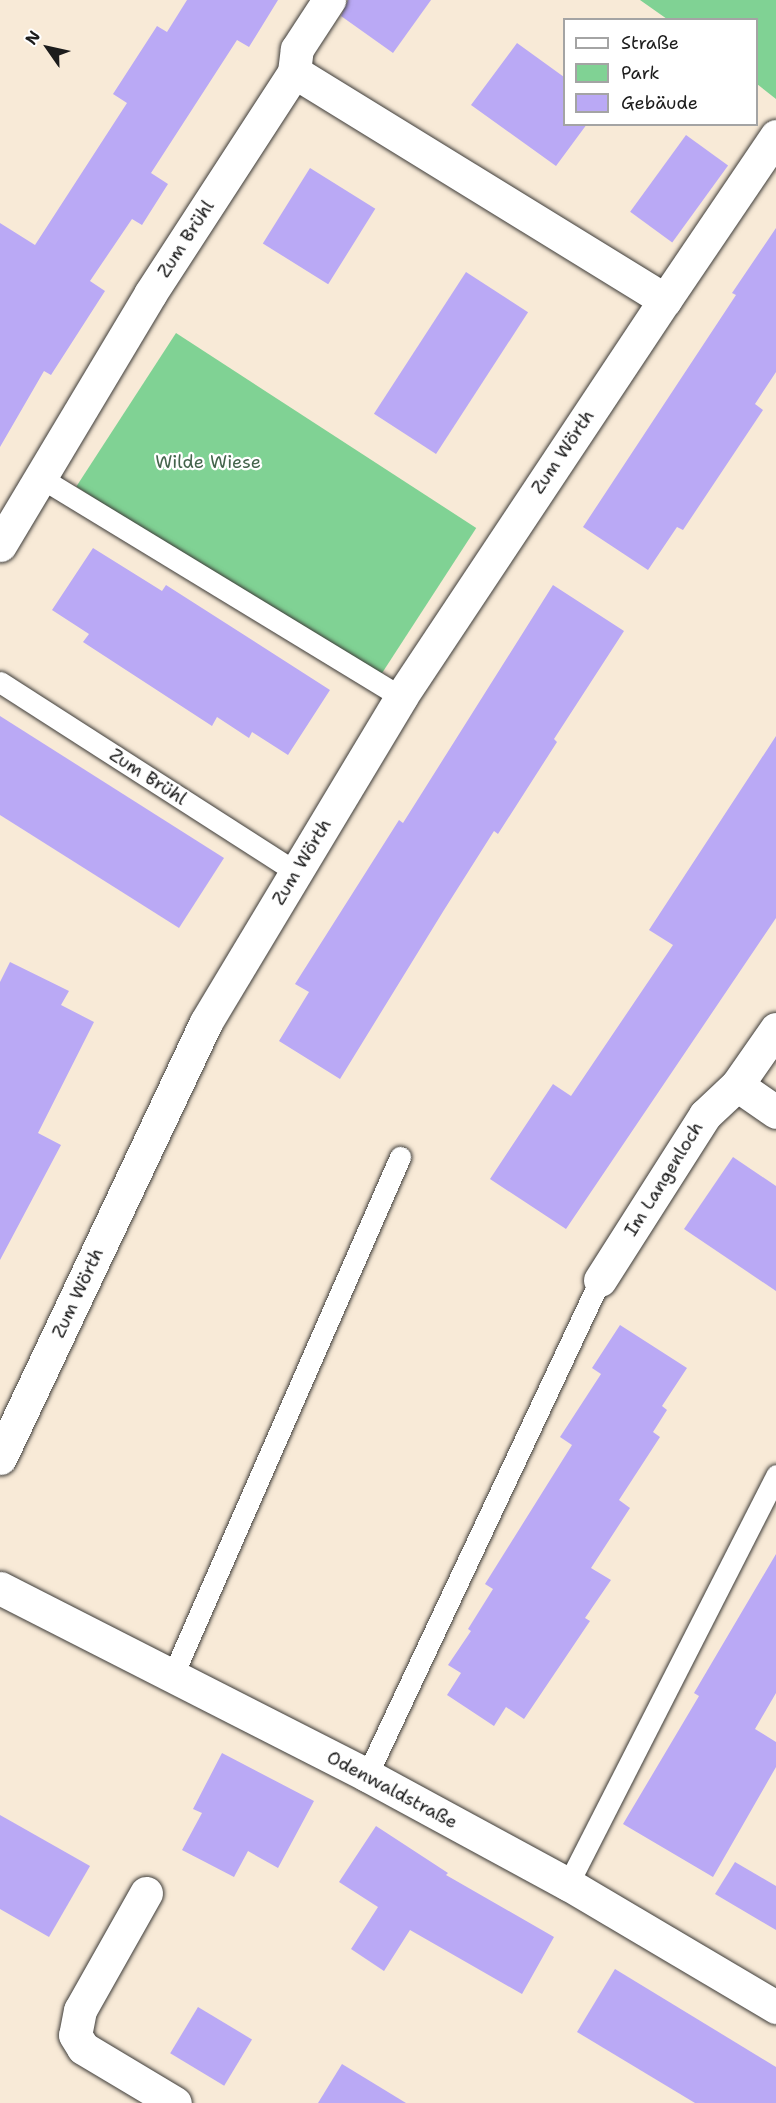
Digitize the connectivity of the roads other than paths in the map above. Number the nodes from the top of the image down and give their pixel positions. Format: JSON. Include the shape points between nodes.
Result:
{"nodes":[{"id":1,"x":329,"y":0,"type":"edge"},
{"id":2,"x":294,"y":72,"type":"junction"},
{"id":3,"x":776,"y":135,"type":"edge"},
{"id":4,"x":665,"y":300,"type":"junction"},
{"id":5,"x":41,"y":478,"type":"junction"},
{"id":6,"x":0,"y":545,"type":"edge"},
{"id":7,"x":0,"y":682,"type":"edge"},
{"id":8,"x":401,"y":697,"type":"junction"},
{"id":9,"x":296,"y":872,"type":"junction"},
{"id":10,"x":776,"y":1029,"type":"edge"},
{"id":11,"x":737,"y":1085,"type":"junction"},
{"id":12,"x":776,"y":1112,"type":"edge"},
{"id":13,"x":400,"y":1157,"type":"dead end"},
{"id":14,"x":600,"y":1280,"type":"joint"},
{"id":15,"x":0,"y":1458,"type":"edge"},
{"id":16,"x":776,"y":1475,"type":"edge"},
{"id":17,"x":0,"y":1588,"type":"edge"},
{"id":18,"x":172,"y":1677,"type":"junction"},
{"id":19,"x":367,"y":1775,"type":"junction"},
{"id":20,"x":568,"y":1884,"type":"junction"},
{"id":21,"x":146,"y":1893,"type":"dead end"},
{"id":22,"x":773,"y":1999,"type":"edge"},
{"id":23,"x":176,"y":2103,"type":"edge"}],
"edges":[{"from":1,"to":2,"type":"street","name":"Zum Brühl","via":[[297,50]]},
{"from":2,"to":4,"type":"street"},
{"from":2,"to":5,"type":"street","name":"Zum Brühl","via":[[150,294]]},
{"from":3,"to":4,"type":"street","name":"Zum Wörth"},
{"from":4,"to":8,"type":"street","name":"Zum Wörth"},
{"from":5,"to":6,"type":"street","name":"Zum Brühl"},
{"from":5,"to":8,"type":"lane"},
{"from":7,"to":9,"type":"lane","name":"Zum Brühl"},
{"from":8,"to":9,"type":"street","name":"Zum Wörth"},
{"from":9,"to":15,"type":"street","name":"Zum Wörth","via":[[206,1022]]},
{"from":10,"to":11,"type":"street","name":"Im Langenloch"},
{"from":11,"to":12,"type":"street"},
{"from":11,"to":14,"type":"street","name":"Im Langenloch","via":[[705,1116]]},
{"from":13,"to":18,"type":"lane"},
{"from":14,"to":19,"type":"lane"},
{"from":16,"to":20,"type":"lane"},
{"from":17,"to":18,"type":"street","name":"Odenwaldstraße"},
{"from":18,"to":19,"type":"street","name":"Odenwaldstraße"},
{"from":19,"to":20,"type":"street","name":"Odenwaldstraße"},
{"from":20,"to":22,"type":"street","name":"Odenwaldstraße"},
{"from":21,"to":23,"type":"street","via":[[80,2010],[75,2035],[83,2048]]}]}
